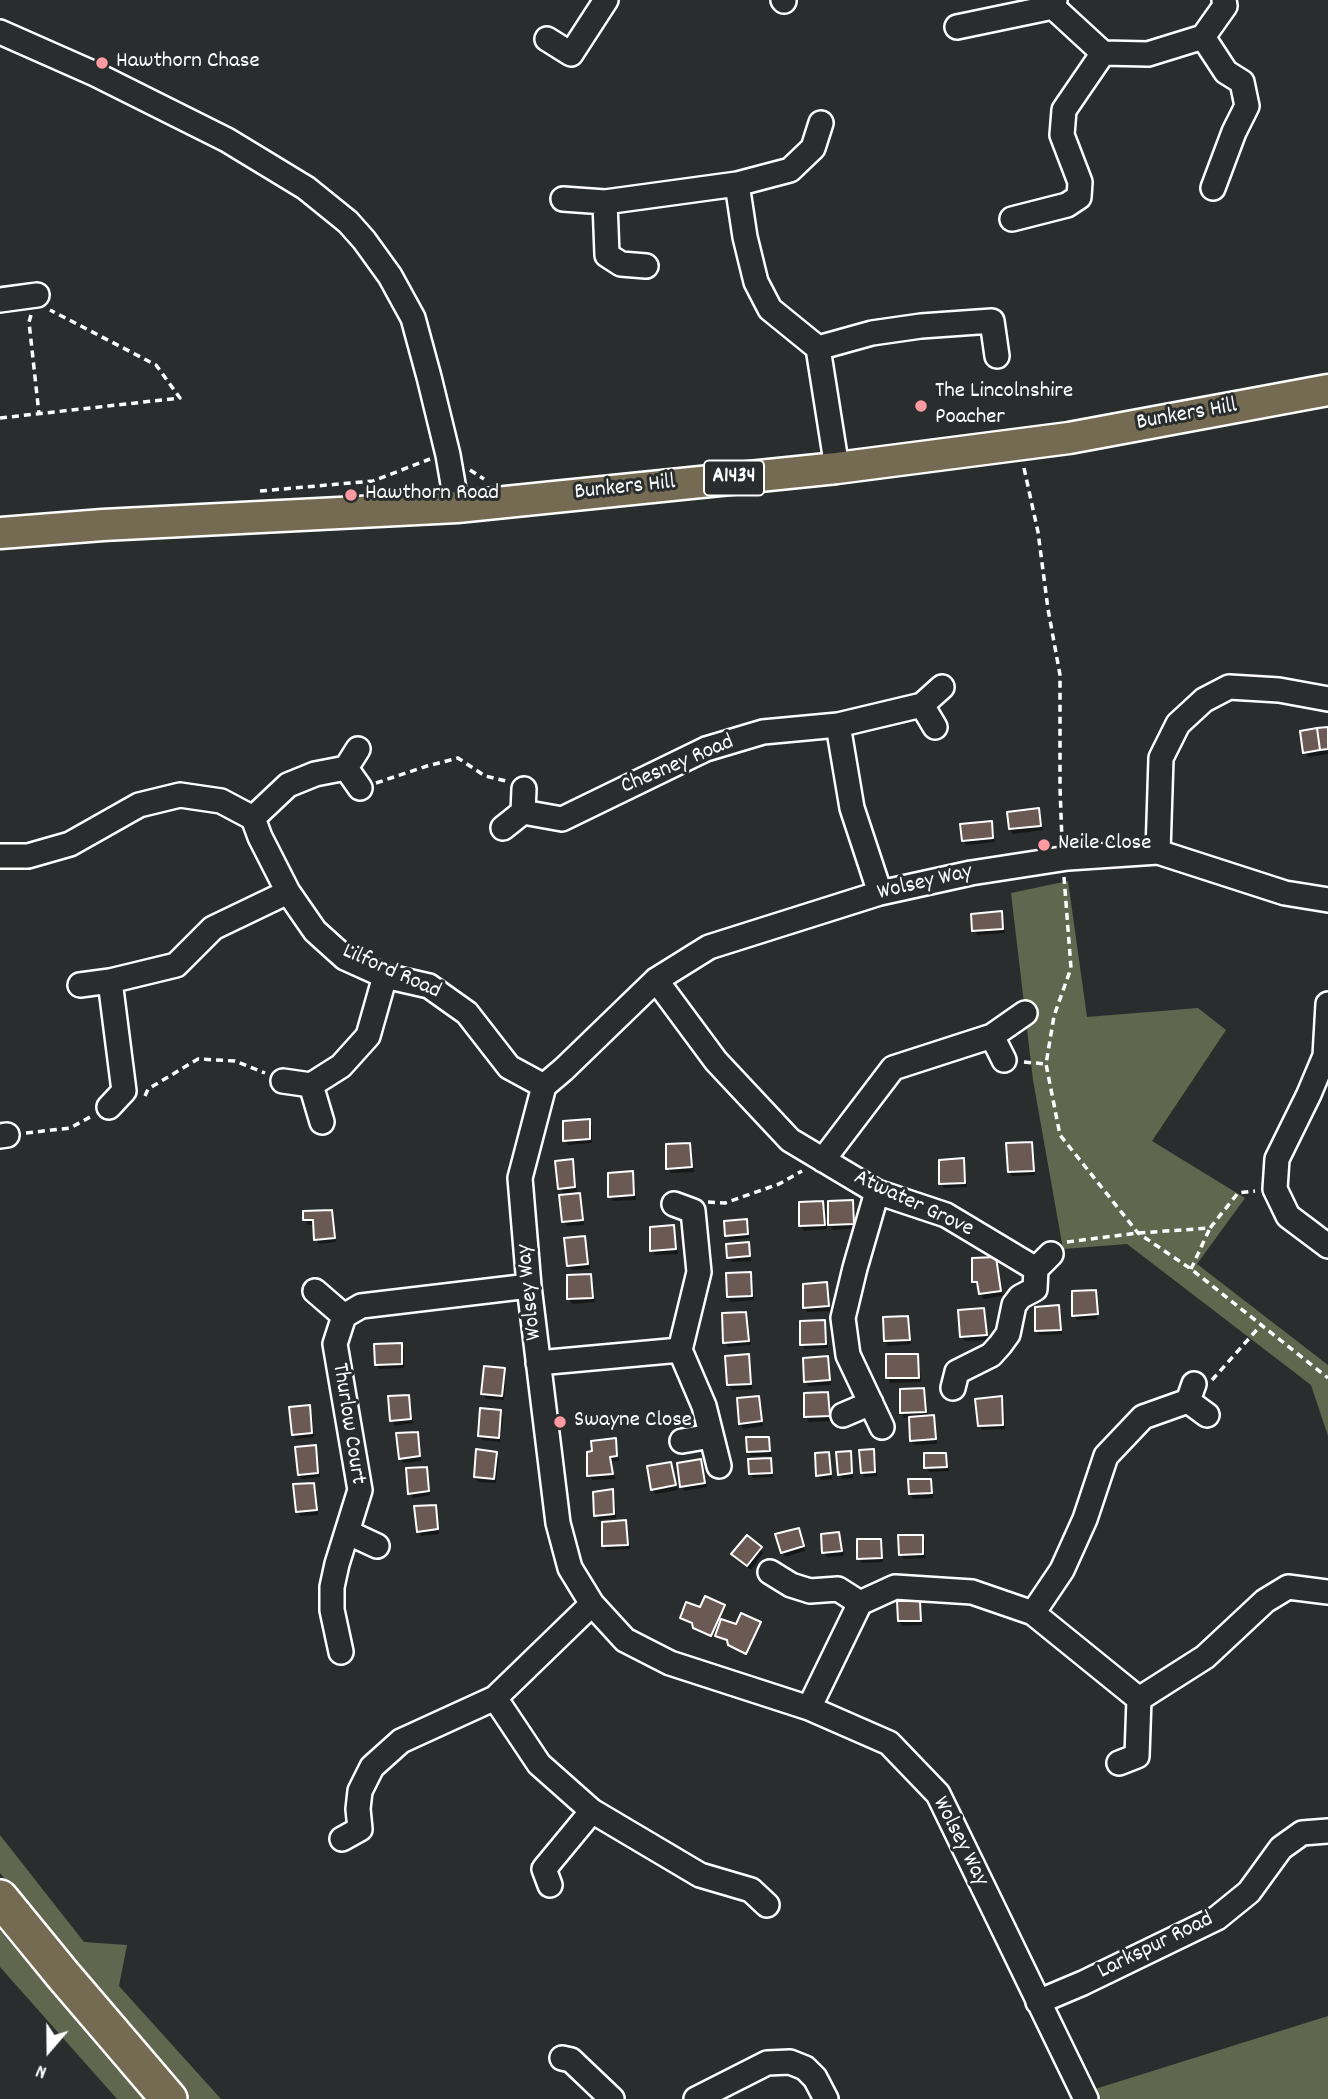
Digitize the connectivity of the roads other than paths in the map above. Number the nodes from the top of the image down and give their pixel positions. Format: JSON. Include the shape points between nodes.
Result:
{"nodes":[{"id":1,"x":607,"y":0,"type":"edge"},
{"id":2,"x":1224,"y":0,"type":"edge"},
{"id":3,"x":1054,"y":4,"type":"edge"},
{"id":4,"x":957,"y":27,"type":"dead end"},
{"id":5,"x":1203,"y":37,"type":"junction"},
{"id":6,"x":547,"y":39,"type":"dead end"},
{"id":7,"x":3,"y":41,"type":"edge"},
{"id":8,"x":1103,"y":53,"type":"junction"},
{"id":9,"x":821,"y":123,"type":"dead end"},
{"id":10,"x":737,"y":184,"type":"junction"},
{"id":11,"x":1213,"y":188,"type":"dead end"},
{"id":12,"x":563,"y":199,"type":"dead end"},
{"id":13,"x":606,"y":201,"type":"junction"},
{"id":14,"x":1013,"y":219,"type":"dead end"},
{"id":15,"x":646,"y":266,"type":"dead end"},
{"id":16,"x":37,"y":295,"type":"road end"},
{"id":17,"x":0,"y":300,"type":"edge"},
{"id":18,"x":818,"y":348,"type":"junction"},
{"id":19,"x":997,"y":356,"type":"dead end"},
{"id":20,"x":1328,"y":390,"type":"edge"},
{"id":21,"x":837,"y":468,"type":"junction"},
{"id":22,"x":457,"y":507,"type":"junction"},
{"id":23,"x":0,"y":533,"type":"edge"},
{"id":24,"x":942,"y":687,"type":"dead end"},
{"id":25,"x":1328,"y":699,"type":"edge"},
{"id":26,"x":922,"y":705,"type":"junction"},
{"id":27,"x":838,"y":725,"type":"junction"},
{"id":28,"x":935,"y":727,"type":"dead end"},
{"id":29,"x":360,"y":788,"type":"road end"},
{"id":30,"x":524,"y":789,"type":"road end"},
{"id":31,"x":523,"y":812,"type":"junction"},
{"id":32,"x":253,"y":818,"type":"junction"},
{"id":33,"x":503,"y":828,"type":"dead end"},
{"id":34,"x":1158,"y":852,"type":"junction"},
{"id":35,"x":0,"y":856,"type":"edge"},
{"id":36,"x":288,"y":892,"type":"junction"},
{"id":37,"x":880,"y":893,"type":"junction"},
{"id":38,"x":1328,"y":900,"type":"edge"},
{"id":39,"x":385,"y":975,"type":"junction"},
{"id":40,"x":656,"y":980,"type":"junction"},
{"id":41,"x":110,"y":981,"type":"junction"},
{"id":42,"x":80,"y":985,"type":"dead end"},
{"id":43,"x":1328,"y":1004,"type":"edge"},
{"id":44,"x":1025,"y":1013,"type":"dead end"},
{"id":45,"x":992,"y":1036,"type":"junction"},
{"id":46,"x":1004,"y":1060,"type":"dead end"},
{"id":47,"x":283,"y":1081,"type":"road end"},
{"id":48,"x":311,"y":1085,"type":"junction"},
{"id":49,"x":544,"y":1086,"type":"junction"},
{"id":50,"x":126,"y":1099,"type":"road end"},
{"id":51,"x":323,"y":1122,"type":"dead end"},
{"id":52,"x":822,"y":1160,"type":"junction"},
{"id":53,"x":877,"y":1192,"type":"junction"},
{"id":54,"x":692,"y":1206,"type":"road end"},
{"id":55,"x":1328,"y":1246,"type":"edge"},
{"id":56,"x":529,"y":1286,"type":"junction"},
{"id":57,"x":315,"y":1291,"type":"dead end"},
{"id":58,"x":344,"y":1316,"type":"junction"},
{"id":59,"x":680,"y":1350,"type":"junction"},
{"id":60,"x":538,"y":1363,"type":"junction"},
{"id":61,"x":953,"y":1388,"type":"dead end"},
{"id":62,"x":870,"y":1403,"type":"junction"},
{"id":63,"x":844,"y":1415,"type":"dead end"},
{"id":64,"x":1207,"y":1415,"type":"dead end"},
{"id":65,"x":882,"y":1427,"type":"dead end"},
{"id":66,"x":711,"y":1436,"type":"junction"},
{"id":67,"x":682,"y":1441,"type":"dead end"},
{"id":68,"x":719,"y":1466,"type":"dead end"},
{"id":69,"x":346,"y":1532,"type":"junction"},
{"id":70,"x":377,"y":1546,"type":"dead end"},
{"id":71,"x":770,"y":1572,"type":"dead end"},
{"id":72,"x":1328,"y":1592,"type":"edge"},
{"id":73,"x":860,"y":1603,"type":"junction"},
{"id":74,"x":592,"y":1604,"type":"junction"},
{"id":75,"x":1033,"y":1613,"type":"junction"},
{"id":76,"x":341,"y":1652,"type":"dead end"},
{"id":77,"x":495,"y":1698,"type":"junction"},
{"id":78,"x":1139,"y":1699,"type":"junction"},
{"id":79,"x":809,"y":1708,"type":"junction"},
{"id":80,"x":1138,"y":1761,"type":"dead end"},
{"id":81,"x":592,"y":1811,"type":"junction"},
{"id":82,"x":1328,"y":1831,"type":"edge"},
{"id":83,"x":360,"y":1835,"type":"dead end"},
{"id":84,"x":539,"y":1873,"type":"dead end"},
{"id":85,"x":760,"y":1889,"type":"dead end"},
{"id":86,"x":0,"y":1898,"type":"edge"},
{"id":87,"x":1038,"y":2003,"type":"junction"},
{"id":88,"x":562,"y":2058,"type":"dead end"},
{"id":89,"x":1079,"y":2097,"type":"edge"},
{"id":90,"x":169,"y":2099,"type":"edge"},
{"id":91,"x":612,"y":2099,"type":"edge"},
{"id":92,"x":696,"y":2099,"type":"edge"},
{"id":93,"x":827,"y":2099,"type":"edge"}],
"edges":[{"from":1,"to":6,"type":"street","via":[[571,54]]},
{"from":2,"to":5,"type":"street","via":[[1226,6]]},
{"from":3,"to":4,"type":"street"},
{"from":3,"to":8,"type":"street"},
{"from":5,"to":8,"type":"street","via":[[1148,54]]},
{"from":5,"to":11,"type":"street","via":[[1226,72],[1242,82],[1247,106]]},
{"from":7,"to":22,"type":"street","via":[[95,74],[227,140],[306,188],[348,222],[390,276],[413,318]]},
{"from":8,"to":14,"type":"street","via":[[1064,110],[1062,135],[1080,182],[1079,197],[1068,205]]},
{"from":9,"to":10,"type":"street","via":[[813,148],[790,170]]},
{"from":10,"to":13,"type":"street"},
{"from":10,"to":18,"type":"street","via":[[756,282],[770,309]]},
{"from":12,"to":13,"type":"street"},
{"from":13,"to":15,"type":"street","via":[[607,255],[621,264]]},
{"from":16,"to":17,"type":"street"},
{"from":18,"to":19,"type":"street","via":[[872,333],[992,321]]},
{"from":18,"to":21,"type":"street"},
{"from":20,"to":21,"type":"main road","name":"Bunkers Hill","number":"A1434","via":[[1069,438]]},
{"from":21,"to":22,"type":"main road","name":"Bunkers Hill","number":"A1434"},
{"from":22,"to":23,"type":"main road","name":"Bunkers Hill","number":"A1434"},
{"from":24,"to":26,"type":"street","name":"Chesney Road"},
{"from":25,"to":34,"type":"street","via":[[1229,687],[1204,699],[1178,724],[1161,758]]},
{"from":26,"to":27,"type":"street","name":"Chesney Road"},
{"from":26,"to":28,"type":"street"},
{"from":27,"to":31,"type":"street","name":"Chesney Road","via":[[763,732],[705,749],[562,819]]},
{"from":27,"to":37,"type":"street","via":[[852,808]]},
{"from":29,"to":32,"type":"street","via":[[352,759],[288,785]]},
{"from":30,"to":31,"type":"street"},
{"from":31,"to":33,"type":"street"},
{"from":32,"to":35,"type":"street","via":[[221,801],[180,795],[139,805],[70,844],[28,856]]},
{"from":32,"to":36,"type":"street","name":"Lilford Road"},
{"from":34,"to":37,"type":"street","name":"Wolsey Way","via":[[1063,858]]},
{"from":34,"to":38,"type":"street","name":"Wolsey Way","via":[[1285,893]]},
{"from":36,"to":39,"type":"street","name":"Lilford Road","via":[[315,931],[345,958]]},
{"from":36,"to":41,"type":"street","via":[[213,928],[176,965]]},
{"from":37,"to":40,"type":"street","name":"Wolsey Way","via":[[709,947]]},
{"from":39,"to":48,"type":"street","via":[[368,1036],[341,1066]]},
{"from":39,"to":49,"type":"street","name":"Lilford Road","via":[[429,986],[467,1013],[509,1067]]},
{"from":40,"to":49,"type":"street","name":"Wolsey Way"},
{"from":40,"to":52,"type":"street","name":"Atwater Grove","via":[[725,1071],[790,1140]]},
{"from":41,"to":42,"type":"street"},
{"from":41,"to":50,"type":"street"},
{"from":43,"to":55,"type":"street","via":[[1325,1056],[1277,1159],[1275,1188],[1287,1216]]},
{"from":44,"to":45,"type":"street"},
{"from":45,"to":46,"type":"street"},
{"from":45,"to":52,"type":"street","via":[[893,1068]]},
{"from":47,"to":48,"type":"street"},
{"from":48,"to":51,"type":"street"},
{"from":49,"to":56,"type":"street","name":"Wolsey Way","via":[[520,1178]]},
{"from":52,"to":53,"type":"street","name":"Atwater Grove"},
{"from":53,"to":61,"type":"street","name":"Atwater Grove","via":[[946,1215],[1041,1271],[1014,1305],[1008,1334],[1000,1345],[991,1355],[957,1372]]},
{"from":53,"to":62,"type":"street","via":[[844,1318],[848,1354]]},
{"from":54,"to":59,"type":"street","via":[[699,1272]]},
{"from":56,"to":58,"type":"street","via":[[361,1306]]},
{"from":56,"to":60,"type":"street","name":"Wolsey Way"},
{"from":57,"to":58,"type":"street"},
{"from":58,"to":69,"type":"street","name":"Thurlow Court","via":[[335,1344],[360,1489]]},
{"from":59,"to":60,"type":"street"},
{"from":59,"to":66,"type":"street","via":[[704,1406]]},
{"from":60,"to":74,"type":"street","name":"Wolsey Way","via":[[558,1524],[570,1568]]},
{"from":62,"to":63,"type":"street"},
{"from":62,"to":65,"type":"street"},
{"from":64,"to":75,"type":"street","via":[[1191,1393],[1143,1417],[1106,1456],[1062,1570]]},
{"from":66,"to":67,"type":"street"},
{"from":66,"to":68,"type":"street"},
{"from":69,"to":70,"type":"street"},
{"from":69,"to":76,"type":"street","name":"Thurlow Court","via":[[332,1587]]},
{"from":71,"to":73,"type":"street","via":[[810,1591],[838,1588]]},
{"from":72,"to":78,"type":"street","via":[[1288,1587],[1265,1601],[1205,1657]]},
{"from":73,"to":75,"type":"street","via":[[895,1587],[972,1592]]},
{"from":73,"to":79,"type":"street"},
{"from":74,"to":77,"type":"street"},
{"from":74,"to":79,"type":"street","name":"Wolsey Way","via":[[625,1640],[670,1663]]},
{"from":75,"to":78,"type":"street"},
{"from":77,"to":81,"type":"street","via":[[539,1765]]},
{"from":77,"to":83,"type":"street","via":[[401,1741],[372,1767],[360,1791]]},
{"from":78,"to":80,"type":"street"},
{"from":79,"to":87,"type":"street","name":"Wolsey Way","via":[[889,1743],[938,1794]]},
{"from":81,"to":84,"type":"street"},
{"from":81,"to":85,"type":"street","via":[[700,1875]]},
{"from":82,"to":87,"type":"street","name":"Larkspur Road","via":[[1302,1833],[1282,1848],[1249,1892],[1217,1918]]},
{"from":86,"to":90,"type":"highway"},
{"from":87,"to":89,"type":"street","name":"Wolsey Way"},
{"from":88,"to":91,"type":"street","via":[[571,2060]]},
{"from":92,"to":93,"type":"street","via":[[767,2063],[789,2062],[805,2068]]}]}
